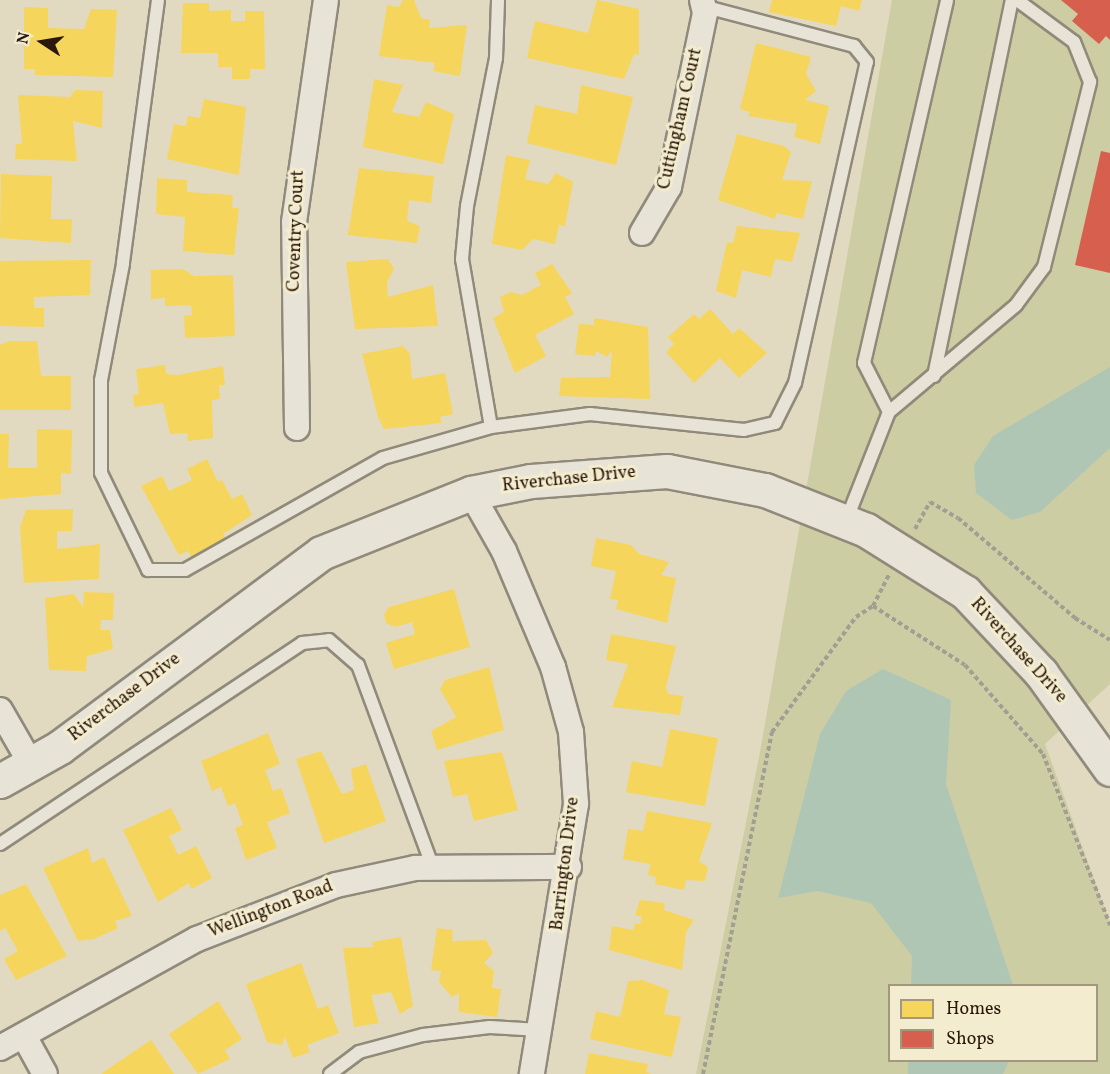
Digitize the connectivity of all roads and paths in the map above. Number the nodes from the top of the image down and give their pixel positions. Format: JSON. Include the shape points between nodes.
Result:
{"nodes":[{"id":1,"x":158,"y":0,"type":"edge"},
{"id":2,"x":326,"y":0,"type":"edge"},
{"id":3,"x":498,"y":0,"type":"edge"},
{"id":4,"x":947,"y":0,"type":"edge"},
{"id":5,"x":1014,"y":0,"type":"edge"},
{"id":6,"x":703,"y":3,"type":"edge"},
{"id":7,"x":642,"y":234,"type":"dead end"},
{"id":8,"x":934,"y":376,"type":"junction"},
{"id":9,"x":889,"y":412,"type":"junction"},
{"id":10,"x":491,"y":427,"type":"junction"},
{"id":11,"x":297,"y":428,"type":"dead end"},
{"id":12,"x":471,"y":494,"type":"junction"},
{"id":13,"x":845,"y":522,"type":"junction"},
{"id":14,"x":917,"y":525,"type":"dead end"},
{"id":15,"x":1110,"y":640,"type":"edge"},
{"id":16,"x":0,"y":710,"type":"edge"},
{"id":17,"x":31,"y":764,"type":"junction"},
{"id":18,"x":1110,"y":769,"type":"edge"},
{"id":19,"x":0,"y":781,"type":"edge"},
{"id":20,"x":0,"y":844,"type":"edge"},
{"id":21,"x":569,"y":867,"type":"junction"},
{"id":22,"x":433,"y":868,"type":"junction"},
{"id":23,"x":1110,"y":925,"type":"edge"},
{"id":24,"x":540,"y":1030,"type":"junction"},
{"id":25,"x":24,"y":1036,"type":"junction"},
{"id":26,"x":0,"y":1048,"type":"edge"},
{"id":27,"x":45,"y":1074,"type":"edge"},
{"id":28,"x":330,"y":1074,"type":"edge"},
{"id":29,"x":532,"y":1074,"type":"edge"},
{"id":30,"x":703,"y":1074,"type":"edge"}],
"edges":[{"from":1,"to":10,"type":"lane","via":[[123,264],[101,380],[101,473],[148,570],[185,570],[383,458]]},
{"from":2,"to":11,"type":"street","name":"Coventry Court","via":[[294,222]]},
{"from":3,"to":10,"type":"lane","via":[[496,58],[467,206],[462,259]]},
{"from":4,"to":9,"type":"lane","via":[[864,363]]},
{"from":5,"to":8,"type":"lane"},
{"from":5,"to":8,"type":"lane","via":[[1074,42],[1090,82],[1044,267],[1016,305]]},
{"from":6,"to":7,"type":"street","name":"Cuttingham Court","via":[[669,187]]},
{"from":6,"to":10,"type":"lane","via":[[854,46],[867,62],[795,383],[775,423],[744,430],[590,414]]},
{"from":8,"to":9,"type":"lane"},
{"from":9,"to":13,"type":"lane"},
{"from":12,"to":13,"type":"street","name":"Riverchase Drive","via":[[540,480],[667,471],[765,490]]},
{"from":12,"to":17,"type":"street","name":"Riverchase Drive","via":[[321,553]]},
{"from":12,"to":21,"type":"street","name":"Barrington Drive","via":[[504,551],[549,656],[571,732],[576,804]]},
{"from":13,"to":18,"type":"street","name":"Riverchase Drive","via":[[965,592],[1041,673]]},
{"from":14,"to":15,"type":"path","via":[[930,502],[958,518],[1075,618]]},
{"from":16,"to":17,"type":"street"},
{"from":17,"to":19,"type":"street","name":"Riverchase Drive"},
{"from":20,"to":22,"type":"lane","via":[[302,644],[329,640],[357,665]]},
{"from":21,"to":22,"type":"street","name":"Wellington Road"},
{"from":21,"to":24,"type":"street","name":"Barrington Drive"},
{"from":22,"to":25,"type":"street","name":"Wellington Road","via":[[336,885],[260,910],[135,971]]},
{"from":23,"to":30,"type":"path","via":[[1043,754],[965,665],[873,606],[856,618],[772,732]]},
{"from":24,"to":28,"type":"lane","via":[[490,1027],[423,1035],[360,1052]]},
{"from":24,"to":29,"type":"street","name":"Barrington Drive"},
{"from":25,"to":26,"type":"street","name":"Wellington Road"},
{"from":25,"to":27,"type":"street"}]}
